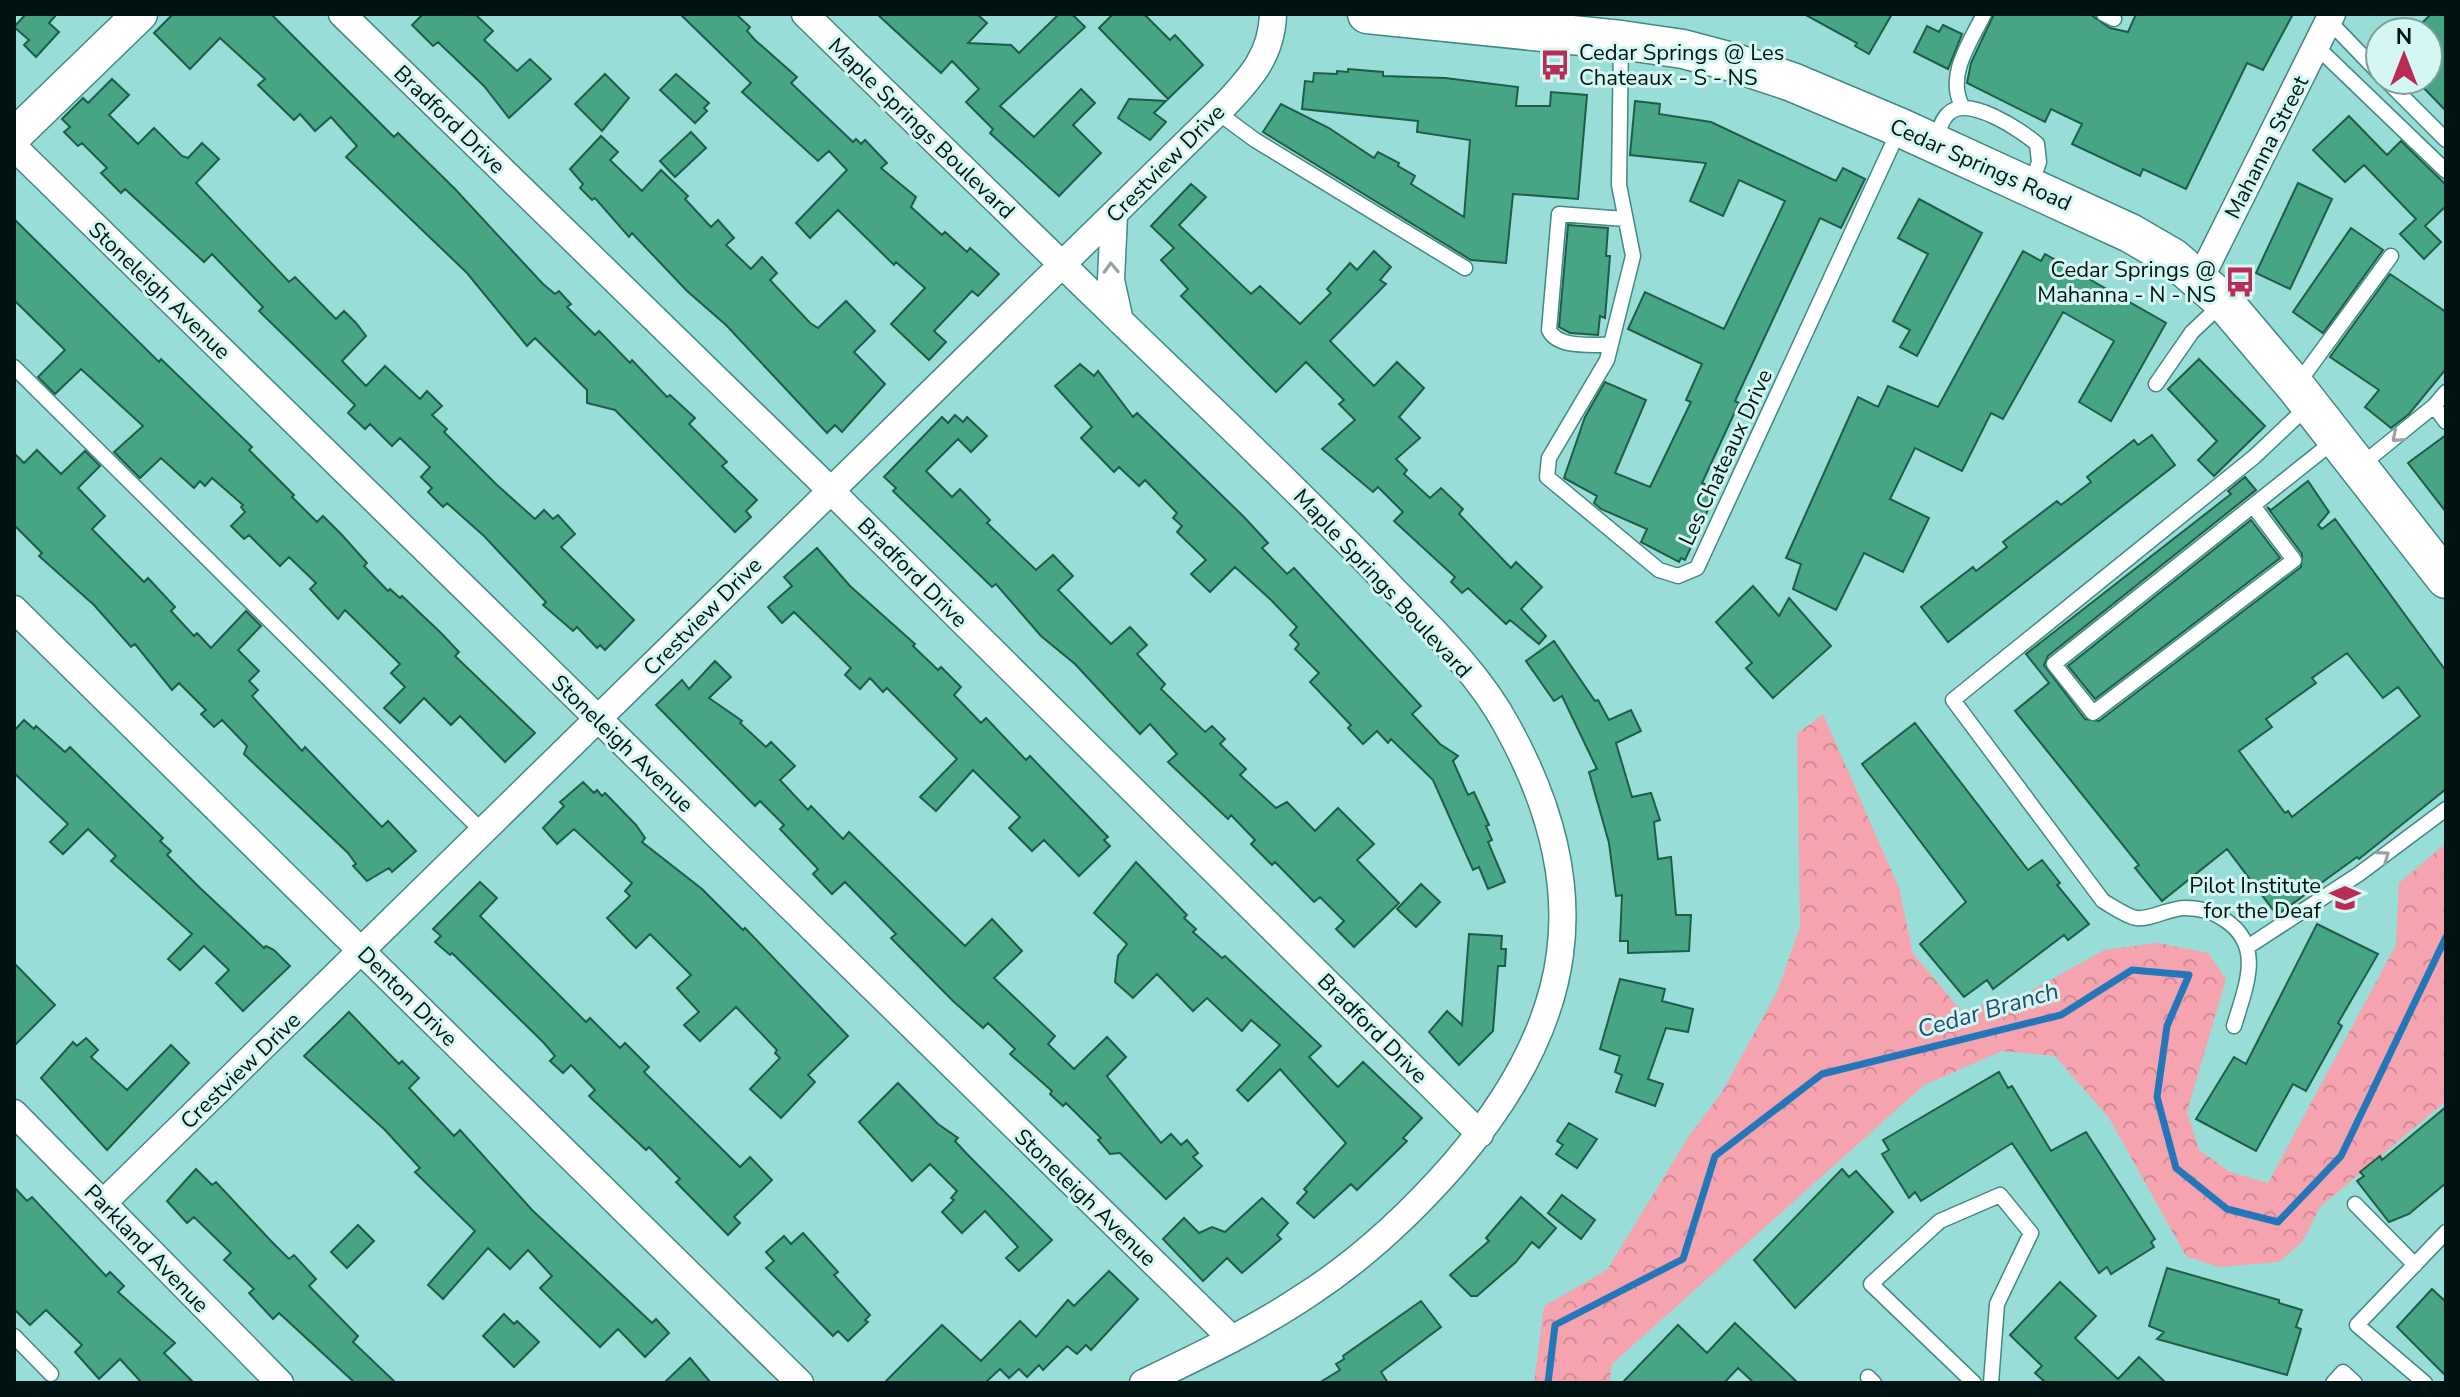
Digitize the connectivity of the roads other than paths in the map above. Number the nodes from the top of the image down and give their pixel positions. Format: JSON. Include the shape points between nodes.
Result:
{"nodes":[{"id":1,"x":342,"y":14,"type":"edge"},
{"id":2,"x":805,"y":14,"type":"edge"},
{"id":3,"x":1273,"y":14,"type":"edge"},
{"id":4,"x":1367,"y":14,"type":"edge"},
{"id":5,"x":1984,"y":14,"type":"edge"},
{"id":6,"x":2330,"y":18,"type":"edge"},
{"id":7,"x":126,"y":22,"type":"edge"},
{"id":8,"x":1621,"y":40,"type":"junction"},
{"id":9,"x":2317,"y":47,"type":"junction"},
{"id":10,"x":2364,"y":56,"type":"edge"},
{"id":11,"x":2402,"y":96,"type":"edge"},
{"id":12,"x":1962,"y":106,"type":"junction"},
{"id":13,"x":1217,"y":112,"type":"junction"},
{"id":14,"x":1917,"y":135,"type":"junction"},
{"id":15,"x":14,"y":136,"type":"edge"},
{"id":16,"x":2446,"y":140,"type":"edge"},
{"id":17,"x":14,"y":147,"type":"edge"},
{"id":18,"x":2446,"y":171,"type":"edge"},
{"id":19,"x":2030,"y":185,"type":"junction"},
{"id":20,"x":1114,"y":215,"type":"junction"},
{"id":21,"x":1625,"y":219,"type":"junction"},
{"id":22,"x":2391,"y":256,"type":"dead end"},
{"id":23,"x":1062,"y":265,"type":"junction"},
{"id":24,"x":1465,"y":268,"type":"dead end"},
{"id":25,"x":2212,"y":290,"type":"junction"},
{"id":26,"x":1120,"y":321,"type":"junction"},
{"id":27,"x":1610,"y":345,"type":"junction"},
{"id":28,"x":14,"y":367,"type":"edge"},
{"id":29,"x":2156,"y":384,"type":"dead end"},
{"id":30,"x":2446,"y":392,"type":"edge"},
{"id":31,"x":2303,"y":395,"type":"junction"},
{"id":32,"x":2434,"y":406,"type":"junction"},
{"id":33,"x":2446,"y":422,"type":"edge"},
{"id":34,"x":2348,"y":453,"type":"junction"},
{"id":35,"x":829,"y":489,"type":"junction"},
{"id":36,"x":2254,"y":507,"type":"junction"},
{"id":37,"x":2446,"y":579,"type":"edge"},
{"id":38,"x":14,"y":609,"type":"edge"},
{"id":39,"x":600,"y":719,"type":"junction"},
{"id":40,"x":2446,"y":809,"type":"edge"},
{"id":41,"x":483,"y":832,"type":"junction"},
{"id":42,"x":2249,"y":946,"type":"junction"},
{"id":43,"x":362,"y":951,"type":"junction"},
{"id":44,"x":2234,"y":1026,"type":"dead end"},
{"id":45,"x":14,"y":1113,"type":"edge"},
{"id":46,"x":1480,"y":1134,"type":"junction"},
{"id":47,"x":103,"y":1203,"type":"junction"},
{"id":48,"x":2355,"y":1204,"type":"dead end"},
{"id":49,"x":2446,"y":1232,"type":"edge"},
{"id":50,"x":2415,"y":1265,"type":"junction"},
{"id":51,"x":14,"y":1336,"type":"edge"},
{"id":52,"x":1232,"y":1339,"type":"junction"},
{"id":53,"x":51,"y":1374,"type":"dead end"},
{"id":54,"x":280,"y":1383,"type":"edge"},
{"id":55,"x":800,"y":1383,"type":"edge"},
{"id":56,"x":1143,"y":1383,"type":"edge"},
{"id":57,"x":1974,"y":1383,"type":"edge"},
{"id":58,"x":1991,"y":1383,"type":"edge"},
{"id":59,"x":2333,"y":1383,"type":"edge"},
{"id":60,"x":2355,"y":1383,"type":"edge"},
{"id":61,"x":2425,"y":1383,"type":"edge"}],
"edges":[{"from":1,"to":35,"type":"street","name":"Bradford Drive"},
{"from":2,"to":23,"type":"street","name":"Maple Springs Boulevard"},
{"from":3,"to":13,"type":"street","name":"Crestview Drive","via":[[1272,39],[1264,58]]},
{"from":4,"to":8,"type":"main road","name":"Cedar Springs Road"},
{"from":5,"to":12,"type":"lane","via":[[1954,86]]},
{"from":6,"to":9,"type":"street","name":"Mahanna Street"},
{"from":6,"to":10,"type":"lane"},
{"from":7,"to":15,"type":"street"},
{"from":8,"to":14,"type":"main road","name":"Cedar Springs Road","via":[[1732,62]]},
{"from":8,"to":21,"type":"lane","name":"Les Chateaux Drive","via":[[1619,185]]},
{"from":9,"to":18,"type":"lane"},
{"from":9,"to":25,"type":"street","name":"Mahanna Street"},
{"from":11,"to":16,"type":"lane"},
{"from":12,"to":14,"type":"lane"},
{"from":12,"to":19,"type":"lane","via":[[2022,131],[2037,144],[2039,162]]},
{"from":13,"to":20,"type":"street","name":"Crestview Drive"},
{"from":13,"to":24,"type":"lane"},
{"from":14,"to":19,"type":"main road","name":"Cedar Springs Road"},
{"from":14,"to":27,"type":"lane","name":"Les Chateaux Drive","via":[[1697,568],[1678,576],[1659,570],[1547,477],[1549,458],[1607,360]]},
{"from":17,"to":39,"type":"street","name":"Stoneleigh Avenue"},
{"from":19,"to":25,"type":"main road","name":"Cedar Springs Road","via":[[2130,233]]},
{"from":20,"to":23,"type":"street","name":"Crestview Drive"},
{"from":26,"to":20,"type":"street","one_way":true,"via":[[1111,280]]},
{"from":21,"to":27,"type":"lane","name":"Les Chateaux Drive","via":[[1633,256]]},
{"from":21,"to":27,"type":"lane","via":[[1559,214],[1549,330],[1567,343]]},
{"from":22,"to":31,"type":"lane"},
{"from":23,"to":26,"type":"street","name":"Maple Springs Boulevard"},
{"from":23,"to":35,"type":"street","name":"Crestview Drive"},
{"from":25,"to":29,"type":"lane","via":[[2192,332]]},
{"from":25,"to":31,"type":"main road","name":"Cedar Springs Road"},
{"from":26,"to":46,"type":"street","name":"Maple Springs Boulevard","via":[[1450,647],[1487,694],[1526,764],[1557,848],[1563,919],[1559,967],[1550,1007],[1515,1084]]},
{"from":28,"to":41,"type":"lane"},
{"from":30,"to":32,"type":"lane"},
{"from":31,"to":34,"type":"main road","name":"Cedar Springs Road"},
{"from":31,"to":42,"type":"lane","via":[[2254,457],[1953,700],[2103,901],[2137,918],[2185,908],[2212,911],[2235,926]]},
{"from":32,"to":33,"type":"lane"},
{"from":32,"to":34,"type":"lane","one_way":true},
{"from":34,"to":36,"type":"lane"},
{"from":34,"to":37,"type":"main road","name":"Cedar Springs Road"},
{"from":35,"to":39,"type":"street","name":"Crestview Drive"},
{"from":35,"to":46,"type":"street","name":"Bradford Drive"},
{"from":36,"to":36,"type":"lane","via":[[2054,664],[2093,713],[2294,560]]},
{"from":38,"to":43,"type":"street","name":"Denton Drive"},
{"from":39,"to":41,"type":"street","name":"Crestview Drive"},
{"from":39,"to":52,"type":"street","name":"Stoneleigh Avenue"},
{"from":42,"to":40,"type":"lane","one_way":true},
{"from":41,"to":43,"type":"street","name":"Crestview Drive"},
{"from":42,"to":44,"type":"lane","via":[[2249,977]]},
{"from":43,"to":47,"type":"street","name":"Crestview Drive"},
{"from":43,"to":55,"type":"street","name":"Denton Drive"},
{"from":45,"to":47,"type":"street","name":"Parkland Avenue"},
{"from":46,"to":52,"type":"street","name":"Maple Springs Boulevard","via":[[1404,1217],[1360,1254],[1310,1293]]},
{"from":47,"to":54,"type":"street","name":"Parkland Avenue"},
{"from":48,"to":50,"type":"lane"},
{"from":49,"to":50,"type":"lane"},
{"from":50,"to":61,"type":"lane","via":[[2357,1325]]},
{"from":51,"to":53,"type":"lane"},
{"from":52,"to":56,"type":"street","name":"Maple Springs Boulevard"},
{"from":57,"to":58,"type":"lane","via":[[1871,1284],[1940,1221],[2000,1195],[2031,1233],[1997,1304]]},
{"from":59,"to":60,"type":"lane","via":[[2343,1372]]}]}
